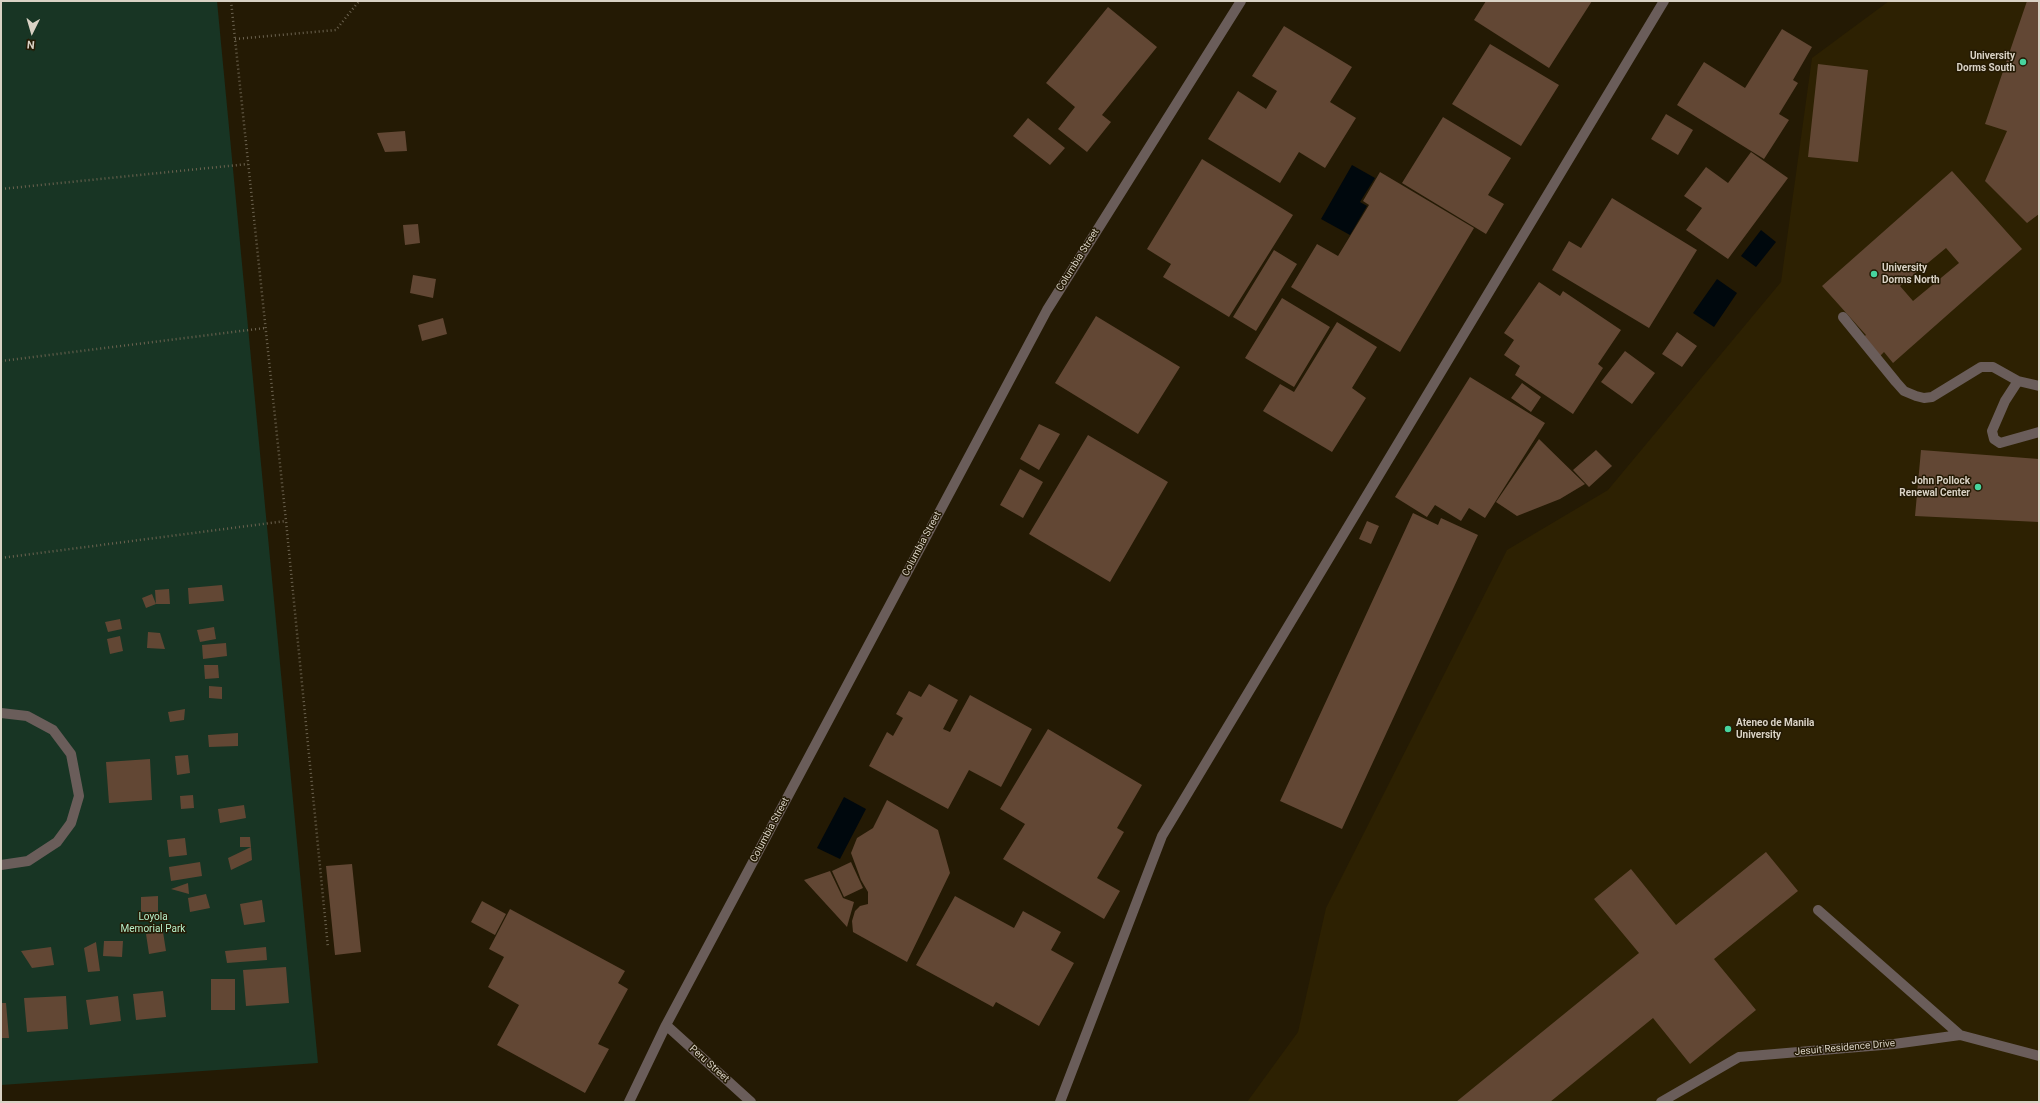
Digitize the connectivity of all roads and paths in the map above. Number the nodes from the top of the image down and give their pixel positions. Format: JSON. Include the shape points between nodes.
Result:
{"nodes":[{"id":1,"x":231,"y":1,"type":"edge"},
{"id":2,"x":359,"y":1,"type":"edge"},
{"id":3,"x":1241,"y":1,"type":"edge"},
{"id":4,"x":1664,"y":1,"type":"edge"},
{"id":5,"x":235,"y":40,"type":"junction"},
{"id":6,"x":248,"y":164,"type":"junction"},
{"id":7,"x":1,"y":190,"type":"edge"},
{"id":8,"x":1843,"y":317,"type":"dead end"},
{"id":9,"x":265,"y":328,"type":"junction"},
{"id":10,"x":1,"y":361,"type":"edge"},
{"id":11,"x":2018,"y":381,"type":"junction"},
{"id":12,"x":2039,"y":386,"type":"edge"},
{"id":13,"x":2039,"y":432,"type":"edge"},
{"id":14,"x":286,"y":521,"type":"junction"},
{"id":15,"x":1,"y":558,"type":"edge"},
{"id":16,"x":1,"y":713,"type":"edge"},
{"id":17,"x":1,"y":865,"type":"edge"},
{"id":18,"x":1818,"y":910,"type":"dead end"},
{"id":19,"x":328,"y":948,"type":"dead end"},
{"id":20,"x":666,"y":1025,"type":"junction"},
{"id":21,"x":1960,"y":1035,"type":"junction"},
{"id":22,"x":2039,"y":1056,"type":"edge"},
{"id":23,"x":629,"y":1102,"type":"edge"},
{"id":24,"x":751,"y":1102,"type":"edge"},
{"id":25,"x":1060,"y":1102,"type":"edge"},
{"id":26,"x":1660,"y":1102,"type":"edge"}],
"edges":[{"from":1,"to":5,"type":"path"},
{"from":2,"to":5,"type":"path","via":[[336,30]]},
{"from":3,"to":20,"type":"street","name":"Columbia Street","via":[[1047,310]]},
{"from":4,"to":25,"type":"street","via":[[1162,836]]},
{"from":5,"to":6,"type":"path"},
{"from":6,"to":7,"type":"path"},
{"from":6,"to":9,"type":"path"},
{"from":8,"to":11,"type":"street","via":[[1896,382],[1916,396],[1932,397],[1980,367],[1993,367]]},
{"from":9,"to":10,"type":"path"},
{"from":9,"to":14,"type":"path"},
{"from":11,"to":12,"type":"street"},
{"from":11,"to":13,"type":"street","via":[[2005,401],[1992,431],[1994,439],[2000,443]]},
{"from":14,"to":15,"type":"path"},
{"from":14,"to":19,"type":"path"},
{"from":16,"to":17,"type":"street","via":[[27,716],[53,730],[71,754],[79,796],[71,823],[57,842],[28,861]]},
{"from":18,"to":21,"type":"street"},
{"from":20,"to":23,"type":"street","name":"Columbia Street"},
{"from":20,"to":24,"type":"street","name":"Peru Street"},
{"from":21,"to":22,"type":"street","name":"Jesuit Residence Drive"},
{"from":21,"to":26,"type":"street","name":"Jesuit Residence Drive","via":[[1894,1044],[1740,1057]]}]}
